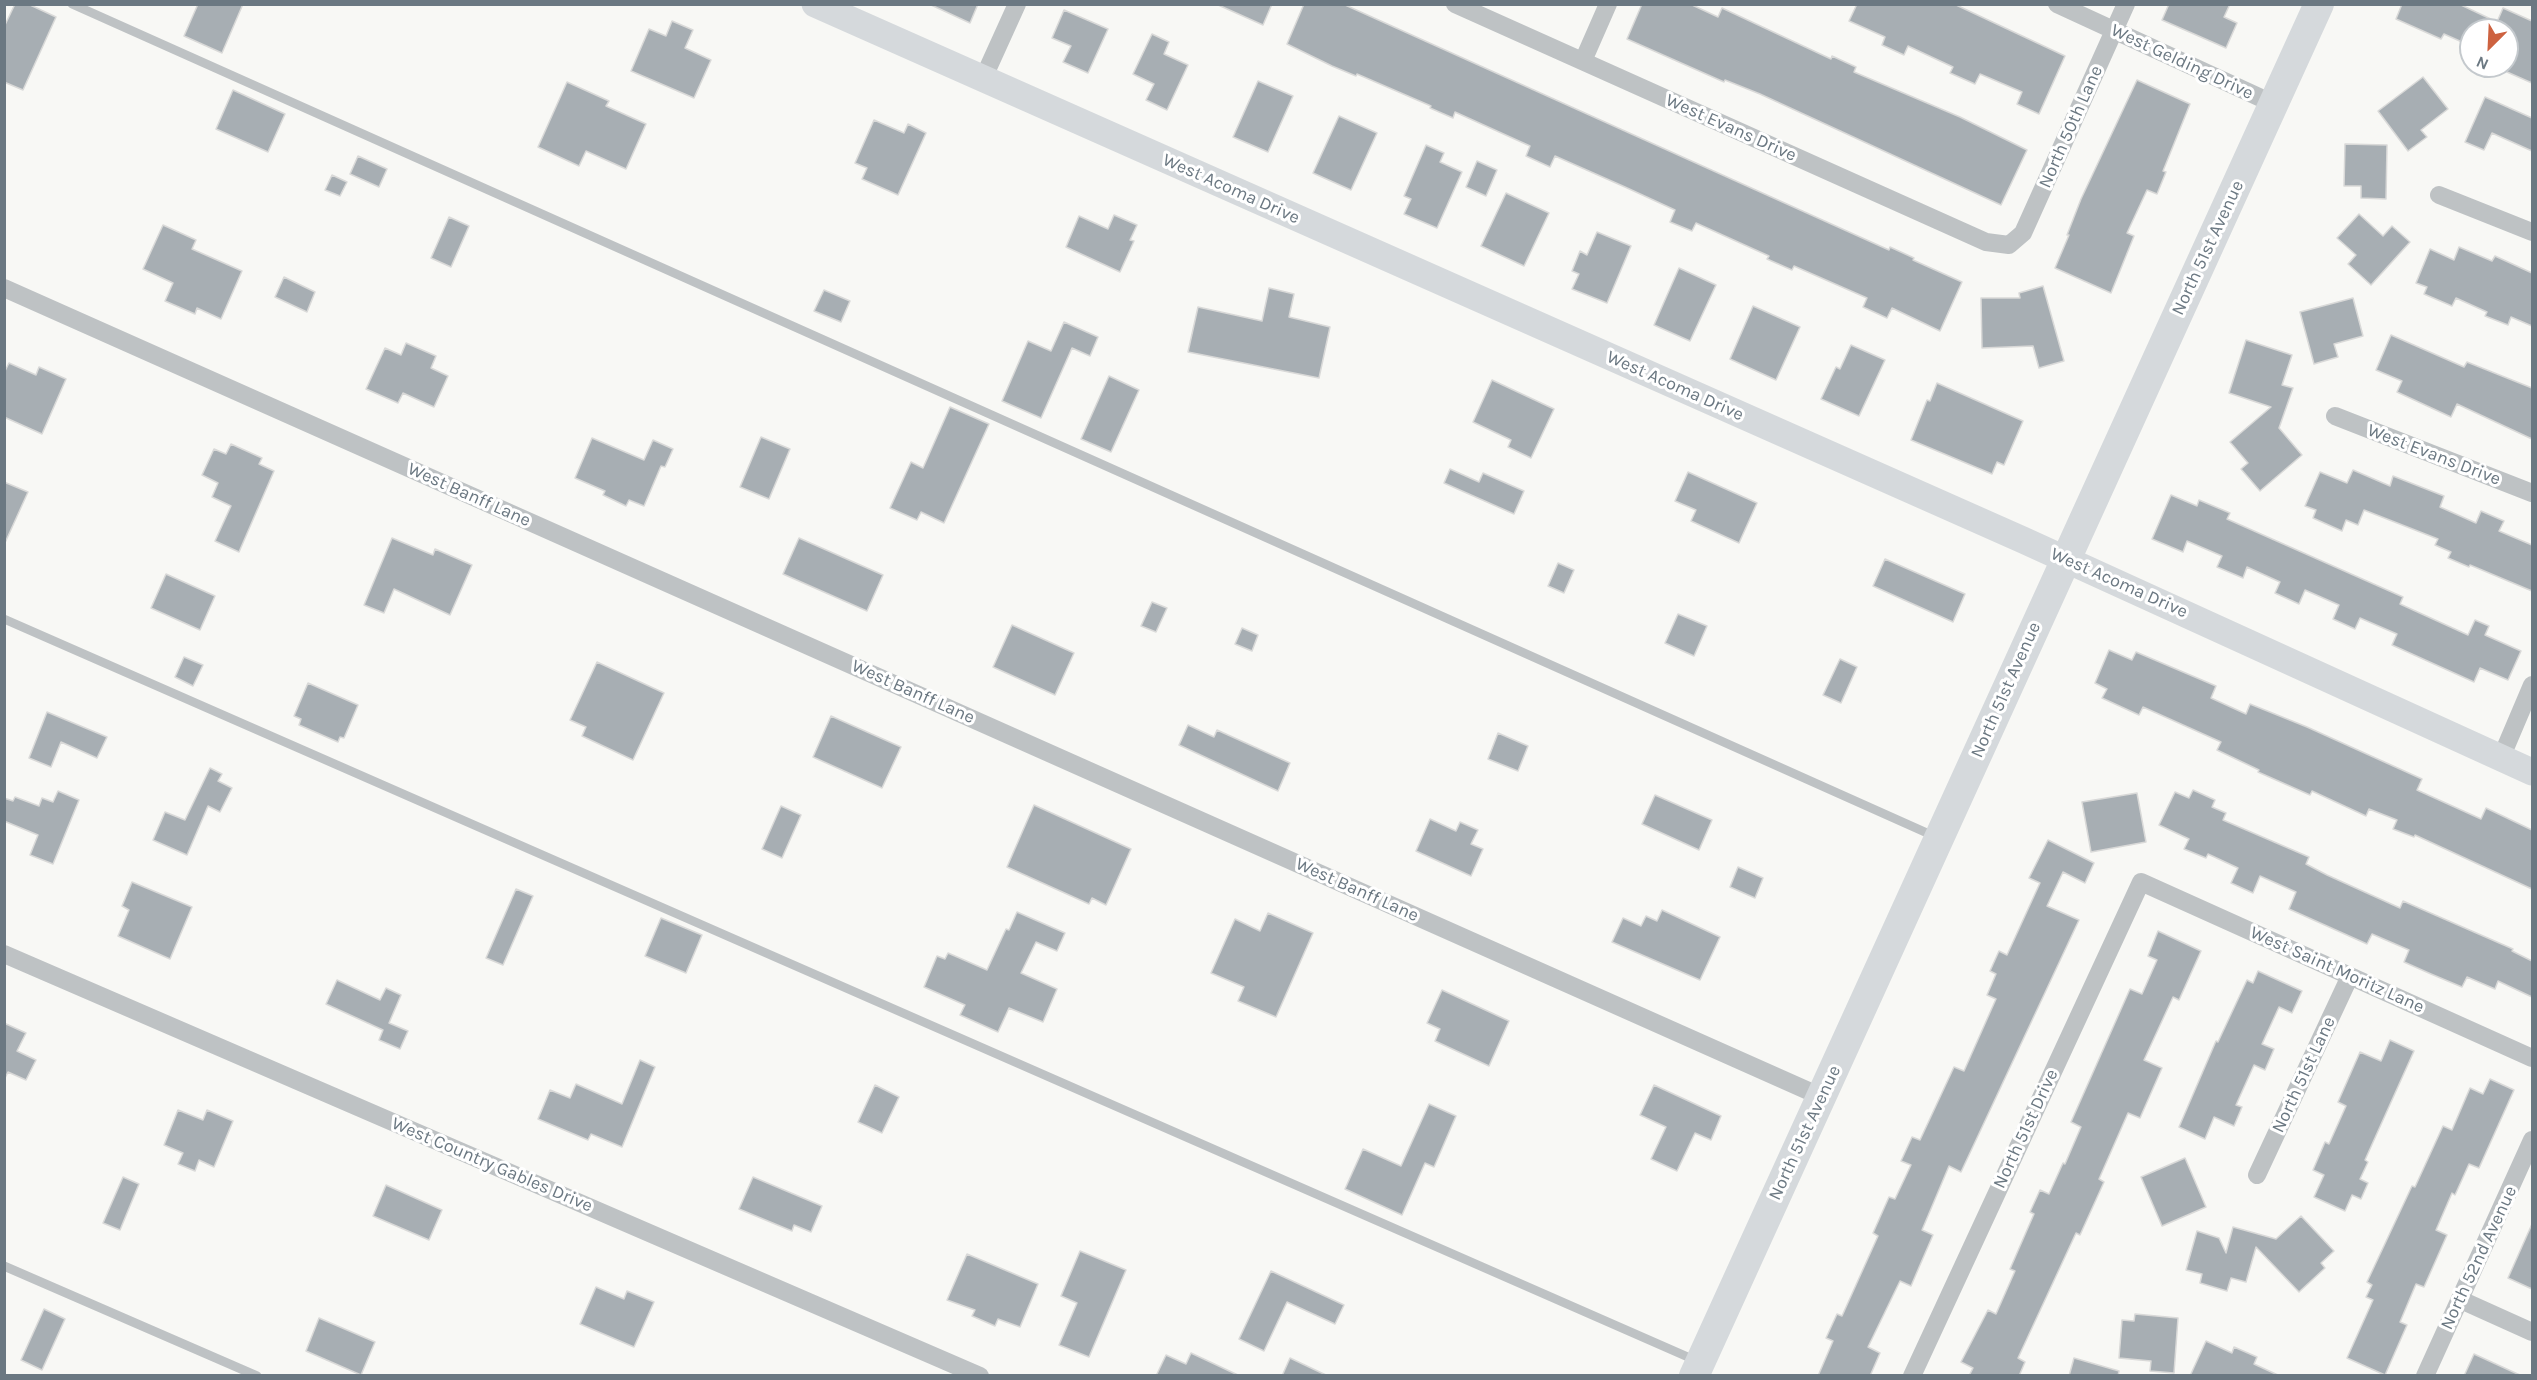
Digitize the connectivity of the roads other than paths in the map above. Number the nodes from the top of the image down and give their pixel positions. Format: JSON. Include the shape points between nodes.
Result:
{"nodes":[{"id":1,"x":72,"y":4,"type":"edge"},
{"id":2,"x":815,"y":4,"type":"edge"},
{"id":3,"x":1017,"y":4,"type":"edge"},
{"id":4,"x":1455,"y":4,"type":"edge"},
{"id":5,"x":1608,"y":4,"type":"edge"},
{"id":6,"x":2057,"y":4,"type":"edge"},
{"id":7,"x":2126,"y":4,"type":"edge"},
{"id":8,"x":2319,"y":4,"type":"edge"},
{"id":9,"x":2114,"y":31,"type":"junction"},
{"id":10,"x":1583,"y":61,"type":"junction"},
{"id":11,"x":983,"y":79,"type":"junction"},
{"id":12,"x":2274,"y":104,"type":"junction"},
{"id":13,"x":2439,"y":195,"type":"dead end"},
{"id":14,"x":2532,"y":232,"type":"edge"},
{"id":15,"x":2009,"y":245,"type":"joint"},
{"id":16,"x":4,"y":288,"type":"edge"},
{"id":17,"x":2335,"y":416,"type":"dead end"},
{"id":18,"x":2532,"y":493,"type":"edge"},
{"id":19,"x":2065,"y":559,"type":"junction"},
{"id":20,"x":4,"y":619,"type":"edge"},
{"id":21,"x":2532,"y":686,"type":"edge"},
{"id":22,"x":2501,"y":758,"type":"junction"},
{"id":23,"x":2532,"y":772,"type":"edge"},
{"id":24,"x":1939,"y":838,"type":"junction"},
{"id":25,"x":2141,"y":882,"type":"joint"},
{"id":26,"x":4,"y":954,"type":"edge"},
{"id":27,"x":2350,"y":976,"type":"junction"},
{"id":28,"x":2532,"y":1058,"type":"edge"},
{"id":29,"x":1822,"y":1097,"type":"junction"},
{"id":30,"x":2532,"y":1140,"type":"edge"},
{"id":31,"x":2257,"y":1175,"type":"dead end"},
{"id":32,"x":4,"y":1266,"type":"edge"},
{"id":33,"x":2461,"y":1300,"type":"junction"},
{"id":34,"x":2532,"y":1332,"type":"edge"},
{"id":35,"x":1696,"y":1369,"type":"edge"},
{"id":36,"x":257,"y":1376,"type":"edge"},
{"id":37,"x":980,"y":1376,"type":"edge"},
{"id":38,"x":1912,"y":1376,"type":"edge"},
{"id":39,"x":2425,"y":1376,"type":"edge"}],
"edges":[{"from":1,"to":24,"type":"lane"},
{"from":2,"to":11,"type":"street","name":"West Acoma Drive"},
{"from":3,"to":11,"type":"street"},
{"from":4,"to":10,"type":"street","name":"West Evans Drive"},
{"from":5,"to":10,"type":"street"},
{"from":6,"to":9,"type":"street","name":"West Gelding Drive"},
{"from":7,"to":9,"type":"street","name":"North 50th Lane"},
{"from":8,"to":12,"type":"main road","name":"North 51st Avenue"},
{"from":9,"to":12,"type":"street","name":"West Gelding Drive"},
{"from":9,"to":15,"type":"street","name":"North 50th Lane","via":[[2023,233]]},
{"from":10,"to":15,"type":"street","name":"West Evans Drive","via":[[1986,242]]},
{"from":11,"to":19,"type":"street","name":"West Acoma Drive"},
{"from":12,"to":19,"type":"main road","name":"North 51st Avenue"},
{"from":13,"to":14,"type":"street"},
{"from":16,"to":29,"type":"street","name":"West Banff Lane"},
{"from":17,"to":18,"type":"street","name":"West Evans Drive"},
{"from":19,"to":22,"type":"street","name":"West Acoma Drive"},
{"from":19,"to":24,"type":"main road","name":"North 51st Avenue"},
{"from":20,"to":35,"type":"lane"},
{"from":21,"to":22,"type":"street"},
{"from":22,"to":23,"type":"street","name":"West Acoma Drive"},
{"from":24,"to":29,"type":"main road","name":"North 51st Avenue"},
{"from":25,"to":27,"type":"street","name":"West Saint Moritz Lane"},
{"from":25,"to":38,"type":"street","name":"North 51st Drive"},
{"from":26,"to":37,"type":"street","name":"West Country Gables Drive"},
{"from":27,"to":28,"type":"street","name":"West Saint Moritz Lane"},
{"from":27,"to":31,"type":"street","name":"North 51st Lane"},
{"from":29,"to":35,"type":"main road","name":"North 51st Avenue"},
{"from":30,"to":33,"type":"street","name":"North 52nd Avenue"},
{"from":32,"to":36,"type":"lane"},
{"from":33,"to":34,"type":"street"},
{"from":33,"to":39,"type":"street","name":"North 52nd Avenue"}]}
